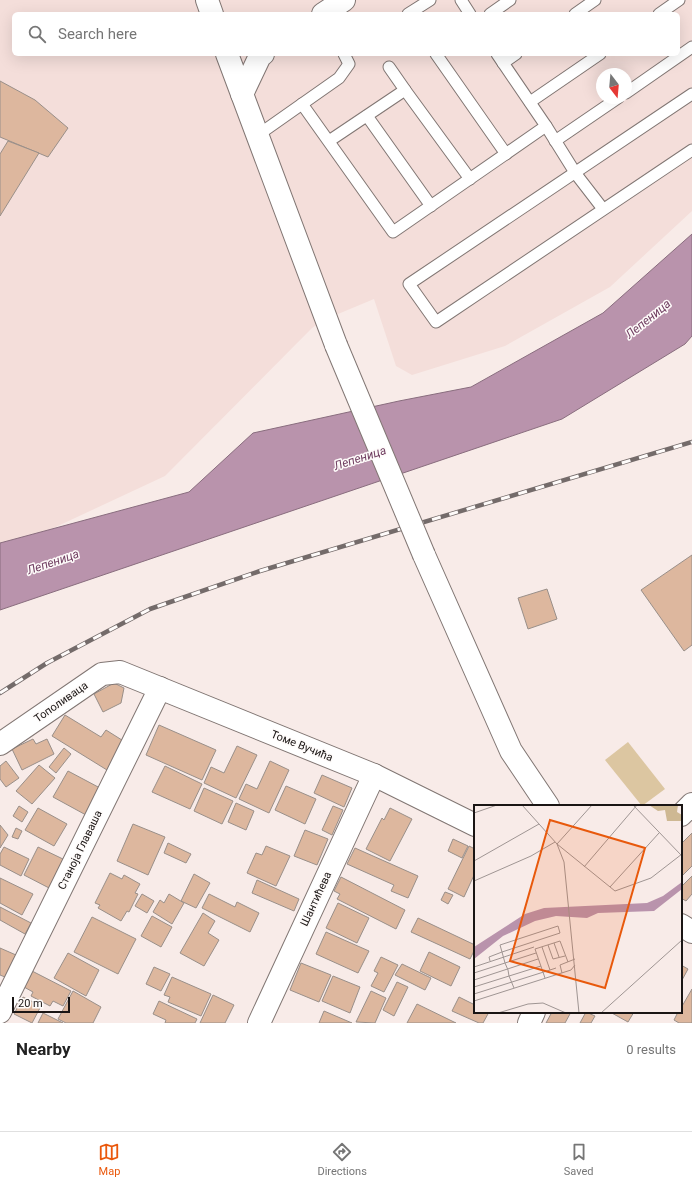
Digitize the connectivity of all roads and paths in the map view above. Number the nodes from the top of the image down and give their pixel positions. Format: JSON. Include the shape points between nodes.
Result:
{"nodes":[{"id":1,"x":207,"y":0,"type":"edge"},
{"id":2,"x":344,"y":0,"type":"edge"},
{"id":3,"x":430,"y":0,"type":"edge"},
{"id":4,"x":461,"y":0,"type":"edge"},
{"id":5,"x":510,"y":0,"type":"edge"},
{"id":6,"x":595,"y":0,"type":"edge"},
{"id":7,"x":679,"y":0,"type":"edge"},
{"id":8,"x":211,"y":12,"type":"edge"},
{"id":9,"x":326,"y":12,"type":"edge"},
{"id":10,"x":411,"y":12,"type":"edge"},
{"id":11,"x":469,"y":12,"type":"edge"},
{"id":12,"x":493,"y":12,"type":"edge"},
{"id":13,"x":578,"y":12,"type":"edge"},
{"id":14,"x":662,"y":12,"type":"edge"},
{"id":15,"x":692,"y":47,"type":"edge"},
{"id":16,"x":680,"y":55,"type":"edge"},
{"id":17,"x":228,"y":56,"type":"edge"},
{"id":18,"x":260,"y":56,"type":"edge"},
{"id":19,"x":345,"y":56,"type":"edge"},
{"id":20,"x":437,"y":56,"type":"edge"},
{"id":21,"x":597,"y":56,"type":"edge"},
{"id":22,"x":679,"y":56,"type":"edge"},
{"id":23,"x":500,"y":58,"type":"edge"},
{"id":24,"x":390,"y":67,"type":"dead end"},
{"id":25,"x":632,"y":89,"type":"edge"},
{"id":26,"x":405,"y":90,"type":"junction"},
{"id":27,"x":242,"y":94,"type":"junction"},
{"id":28,"x":692,"y":94,"type":"edge"},
{"id":29,"x":530,"y":102,"type":"junction"},
{"id":30,"x":302,"y":104,"type":"junction"},
{"id":31,"x":609,"y":104,"type":"edge"},
{"id":32,"x":367,"y":116,"type":"junction"},
{"id":33,"x":546,"y":126,"type":"junction"},
{"id":34,"x":258,"y":135,"type":"junction"},
{"id":35,"x":329,"y":141,"type":"junction"},
{"id":36,"x":555,"y":141,"type":"junction"},
{"id":37,"x":692,"y":150,"type":"edge"},
{"id":38,"x":506,"y":154,"type":"junction"},
{"id":39,"x":576,"y":174,"type":"junction"},
{"id":40,"x":470,"y":179,"type":"junction"},
{"id":41,"x":431,"y":206,"type":"junction"},
{"id":42,"x":604,"y":209,"type":"junction"},
{"id":43,"x":127,"y":673,"type":"joint"},
{"id":44,"x":160,"y":688,"type":"junction"},
{"id":45,"x":0,"y":744,"type":"edge"},
{"id":46,"x":374,"y":775,"type":"junction"},
{"id":47,"x":692,"y":804,"type":"edge"},
{"id":48,"x":547,"y":805,"type":"edge"},
{"id":49,"x":682,"y":814,"type":"edge"},
{"id":50,"x":474,"y":825,"type":"edge"},
{"id":51,"x":682,"y":927,"type":"edge"},
{"id":52,"x":692,"y":932,"type":"edge"},
{"id":53,"x":0,"y":1012,"type":"edge"},
{"id":54,"x":534,"y":1013,"type":"edge"},
{"id":55,"x":259,"y":1023,"type":"edge"},
{"id":56,"x":529,"y":1023,"type":"edge"}],
"edges":[{"from":1,"to":8,"type":"street"},
{"from":2,"to":9,"type":"street"},
{"from":3,"to":10,"type":"lane"},
{"from":4,"to":11,"type":"lane"},
{"from":5,"to":12,"type":"lane"},
{"from":6,"to":13,"type":"lane"},
{"from":7,"to":14,"type":"lane"},
{"from":15,"to":16,"type":"lane"},
{"from":17,"to":27,"type":"street"},
{"from":18,"to":27,"type":"street"},
{"from":19,"to":30,"type":"lane","via":[[349,64],[339,78]]},
{"from":20,"to":38,"type":"lane"},
{"from":21,"to":29,"type":"lane"},
{"from":22,"to":25,"type":"lane"},
{"from":23,"to":29,"type":"lane"},
{"from":24,"to":26,"type":"lane"},
{"from":26,"to":32,"type":"lane"},
{"from":26,"to":40,"type":"lane"},
{"from":27,"to":34,"type":"street"},
{"from":28,"to":39,"type":"lane"},
{"from":29,"to":33,"type":"lane"},
{"from":30,"to":34,"type":"lane"},
{"from":30,"to":35,"type":"lane"},
{"from":31,"to":36,"type":"lane"},
{"from":32,"to":35,"type":"lane"},
{"from":32,"to":41,"type":"lane"},
{"from":33,"to":36,"type":"lane"},
{"from":33,"to":38,"type":"lane"},
{"from":34,"to":48,"type":"street","bridge":true,"via":[[336,345],[424,555],[511,751]]},
{"from":35,"to":41,"type":"lane","via":[[393,232]]},
{"from":36,"to":39,"type":"lane"},
{"from":37,"to":42,"type":"lane"},
{"from":38,"to":40,"type":"lane"},
{"from":39,"to":42,"type":"lane"},
{"from":39,"to":42,"type":"lane","via":[[410,284],[436,322]]},
{"from":40,"to":41,"type":"lane"},
{"from":43,"to":44,"type":"street","name":"Томе Вучића"},
{"from":43,"to":45,"type":"street","name":"Тополиваца","via":[[102,674]]},
{"from":44,"to":46,"type":"street","name":"Томе Вучића"},
{"from":44,"to":53,"type":"street","name":"Станоја Главаша"},
{"from":46,"to":50,"type":"street","name":"Томе Вучића"},
{"from":46,"to":55,"type":"street","name":"Шантићева"},
{"from":47,"to":49,"type":"street"},
{"from":51,"to":52,"type":"street"},
{"from":54,"to":56,"type":"street"}]}
